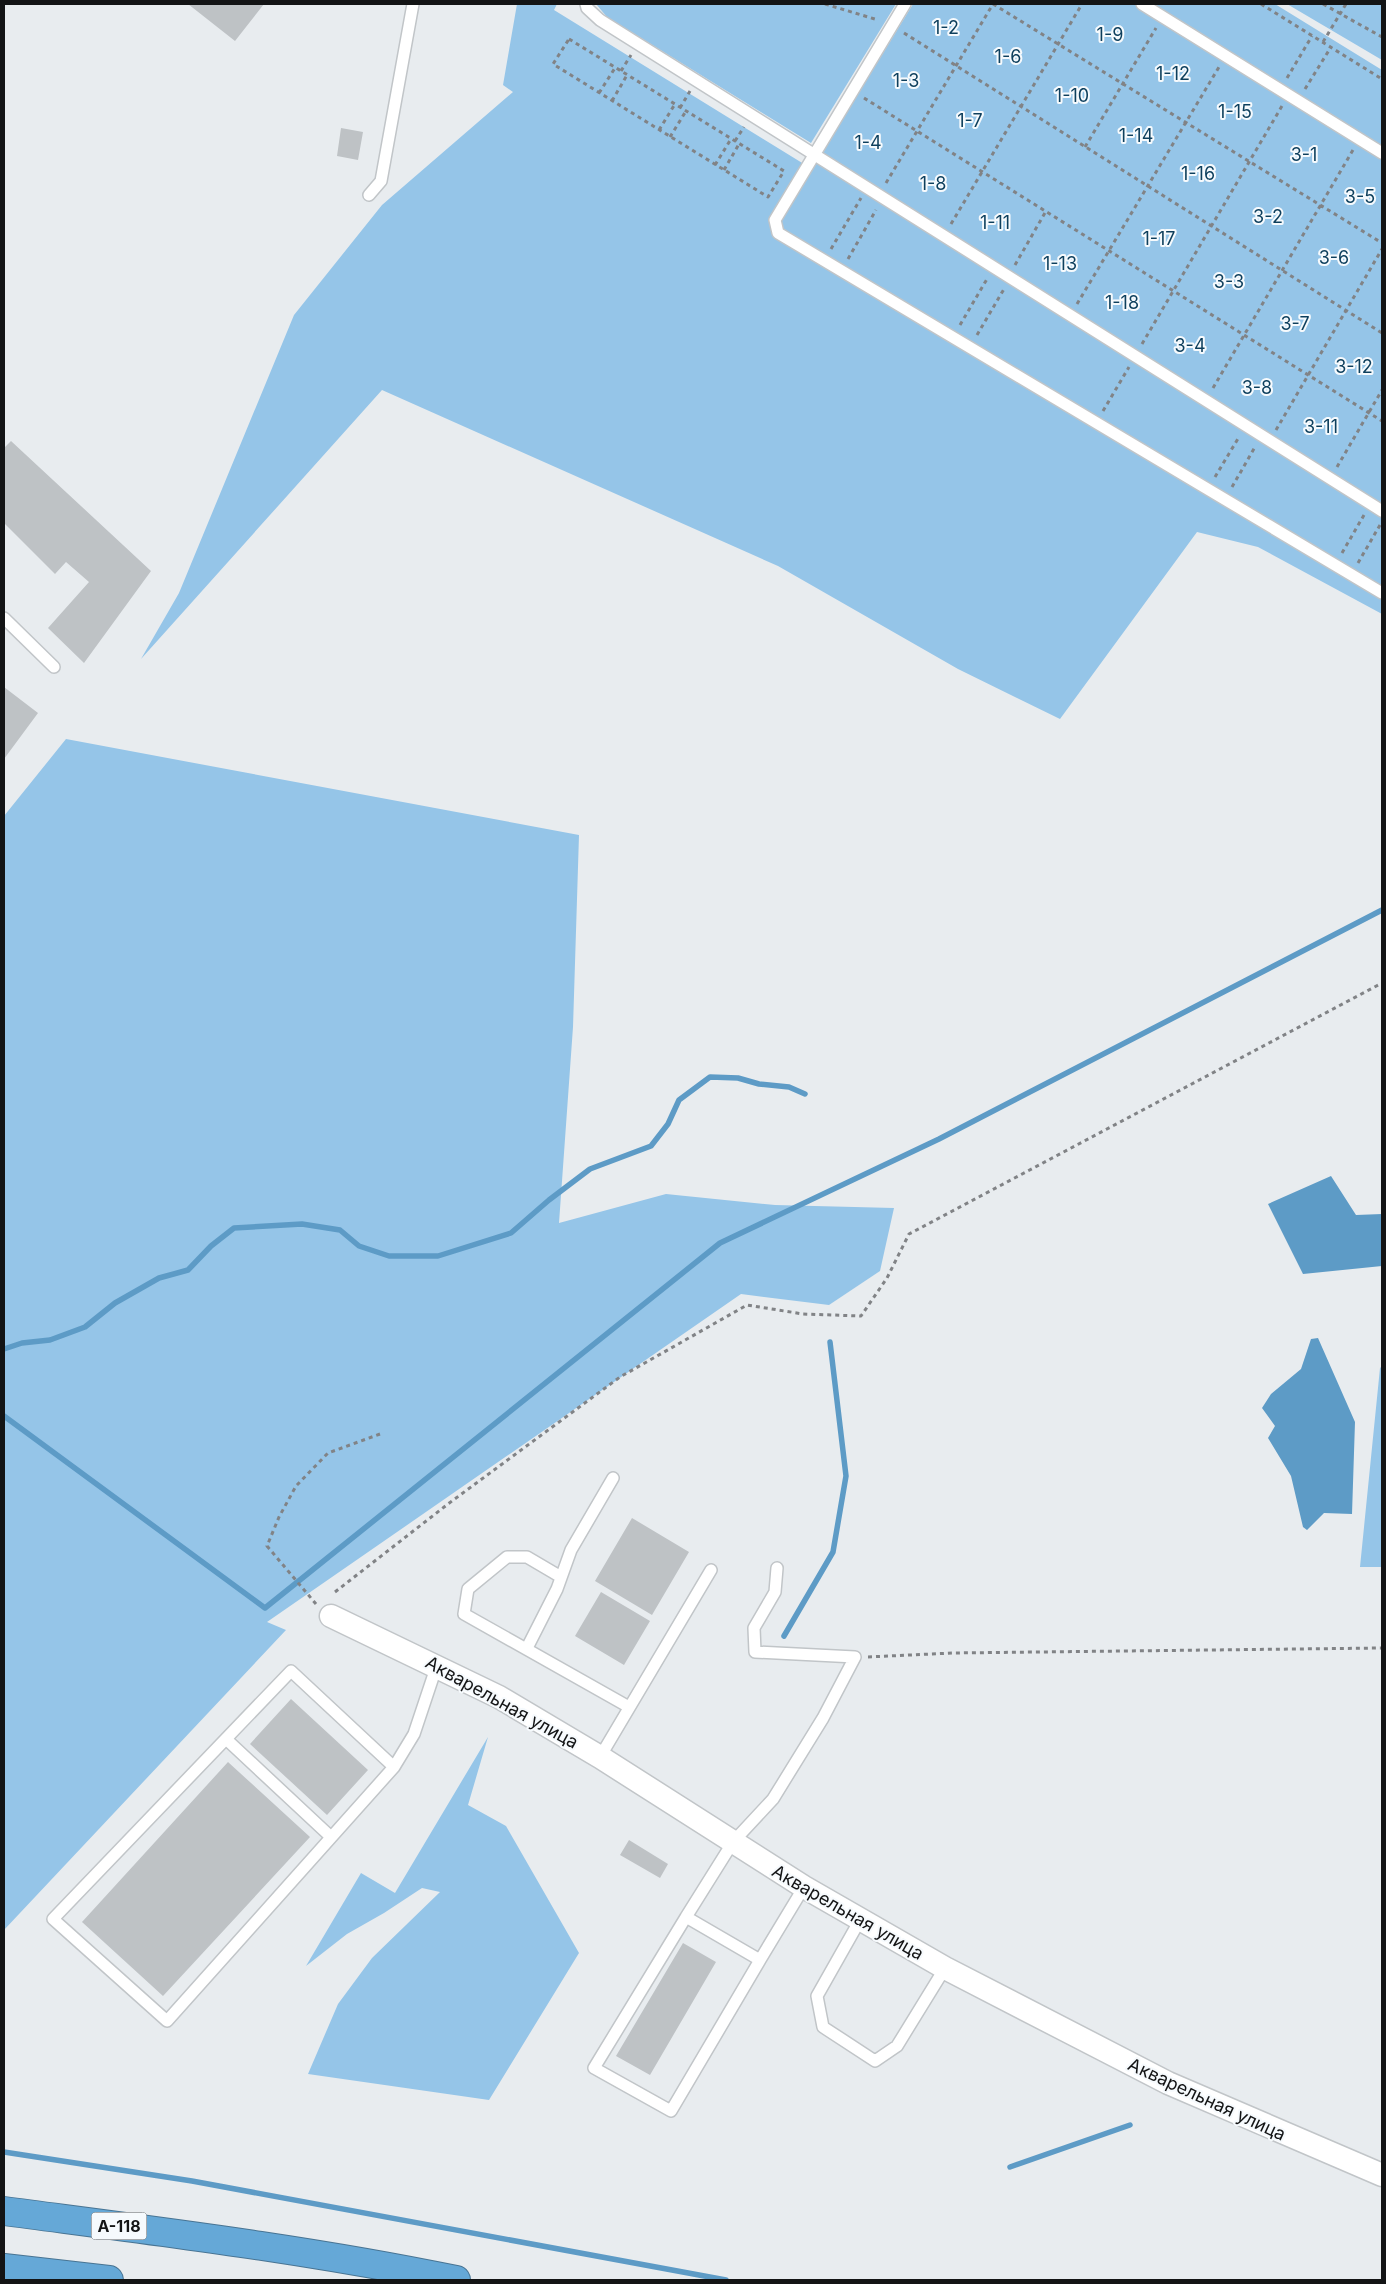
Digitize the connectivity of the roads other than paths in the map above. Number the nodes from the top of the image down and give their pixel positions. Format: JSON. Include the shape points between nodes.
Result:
{"nodes":[{"id":1,"x":413,"y":4,"type":"edge"},
{"id":2,"x":586,"y":4,"type":"edge"},
{"id":3,"x":905,"y":4,"type":"edge"},
{"id":4,"x":1142,"y":4,"type":"edge"},
{"id":5,"x":1382,"y":153,"type":"edge"},
{"id":6,"x":814,"y":155,"type":"junction"},
{"id":7,"x":370,"y":195,"type":"dead end"},
{"id":8,"x":1382,"y":510,"type":"edge"},
{"id":9,"x":1382,"y":592,"type":"edge"},
{"id":10,"x":4,"y":618,"type":"edge"},
{"id":11,"x":54,"y":667,"type":"dead end"},
{"id":12,"x":612,"y":1478,"type":"dead end"},
{"id":13,"x":777,"y":1568,"type":"dead end"},
{"id":14,"x":711,"y":1570,"type":"dead end"},
{"id":15,"x":561,"y":1577,"type":"junction"},
{"id":16,"x":332,"y":1616,"type":"road end"},
{"id":17,"x":527,"y":1648,"type":"junction"},
{"id":18,"x":437,"y":1665,"type":"junction"},
{"id":19,"x":629,"y":1707,"type":"junction"},
{"id":20,"x":226,"y":1739,"type":"junction"},
{"id":21,"x":600,"y":1757,"type":"junction"},
{"id":22,"x":394,"y":1767,"type":"junction"},
{"id":23,"x":331,"y":1837,"type":"junction"},
{"id":24,"x":733,"y":1842,"type":"junction"},
{"id":25,"x":804,"y":1888,"type":"junction"},
{"id":26,"x":686,"y":1917,"type":"junction"},
{"id":27,"x":860,"y":1920,"type":"junction"},
{"id":28,"x":760,"y":1960,"type":"junction"},
{"id":29,"x":945,"y":1968,"type":"junction"},
{"id":30,"x":1382,"y":2175,"type":"edge"},
{"id":31,"x":4,"y":2212,"type":"edge"},
{"id":32,"x":4,"y":2268,"type":"edge"},
{"id":33,"x":109,"y":2280,"type":"edge"},
{"id":34,"x":456,"y":2280,"type":"edge"}],
"edges":[{"from":1,"to":7,"type":"lane","via":[[381,181]]},
{"from":2,"to":6,"type":"lane","via":[[600,20]]},
{"from":3,"to":6,"type":"lane"},
{"from":4,"to":5,"type":"lane"},
{"from":6,"to":8,"type":"lane"},
{"from":6,"to":9,"type":"lane","via":[[775,220],[778,233]]},
{"from":10,"to":11,"type":"lane"},
{"from":12,"to":15,"type":"lane","via":[[571,1550]]},
{"from":13,"to":24,"type":"lane","via":[[775,1592],[754,1628],[755,1652],[855,1657],[823,1718],[773,1799]]},
{"from":14,"to":19,"type":"lane"},
{"from":15,"to":17,"type":"lane"},
{"from":15,"to":17,"type":"lane","via":[[528,1557],[507,1557],[468,1589],[464,1614]]},
{"from":16,"to":18,"type":"street","name":"Акварельная улица"},
{"from":17,"to":19,"type":"lane"},
{"from":18,"to":21,"type":"street","name":"Акварельная улица","via":[[499,1697]]},
{"from":18,"to":22,"type":"lane","via":[[414,1734]]},
{"from":19,"to":21,"type":"lane"},
{"from":20,"to":22,"type":"lane","via":[[291,1671]]},
{"from":20,"to":23,"type":"lane"},
{"from":20,"to":23,"type":"lane","via":[[53,1918],[167,2021]]},
{"from":21,"to":24,"type":"street","name":"Акварельная улица"},
{"from":22,"to":23,"type":"lane"},
{"from":24,"to":25,"type":"street","name":"Акварельная улица"},
{"from":24,"to":26,"type":"lane"},
{"from":25,"to":27,"type":"street","name":"Акварельная улица"},
{"from":25,"to":28,"type":"lane"},
{"from":26,"to":28,"type":"lane"},
{"from":26,"to":28,"type":"lane","via":[[594,2068],[671,2111]]},
{"from":27,"to":29,"type":"street","name":"Акварельная улица"},
{"from":27,"to":29,"type":"lane","via":[[817,1996],[823,2027],[876,2062],[897,2046]]},
{"from":29,"to":30,"type":"street","name":"Акварельная улица","via":[[1168,2083]]},
{"from":31,"to":34,"type":"highway","number":"А-118","via":[[234,2241]]},
{"from":32,"to":33,"type":"highway"}]}
